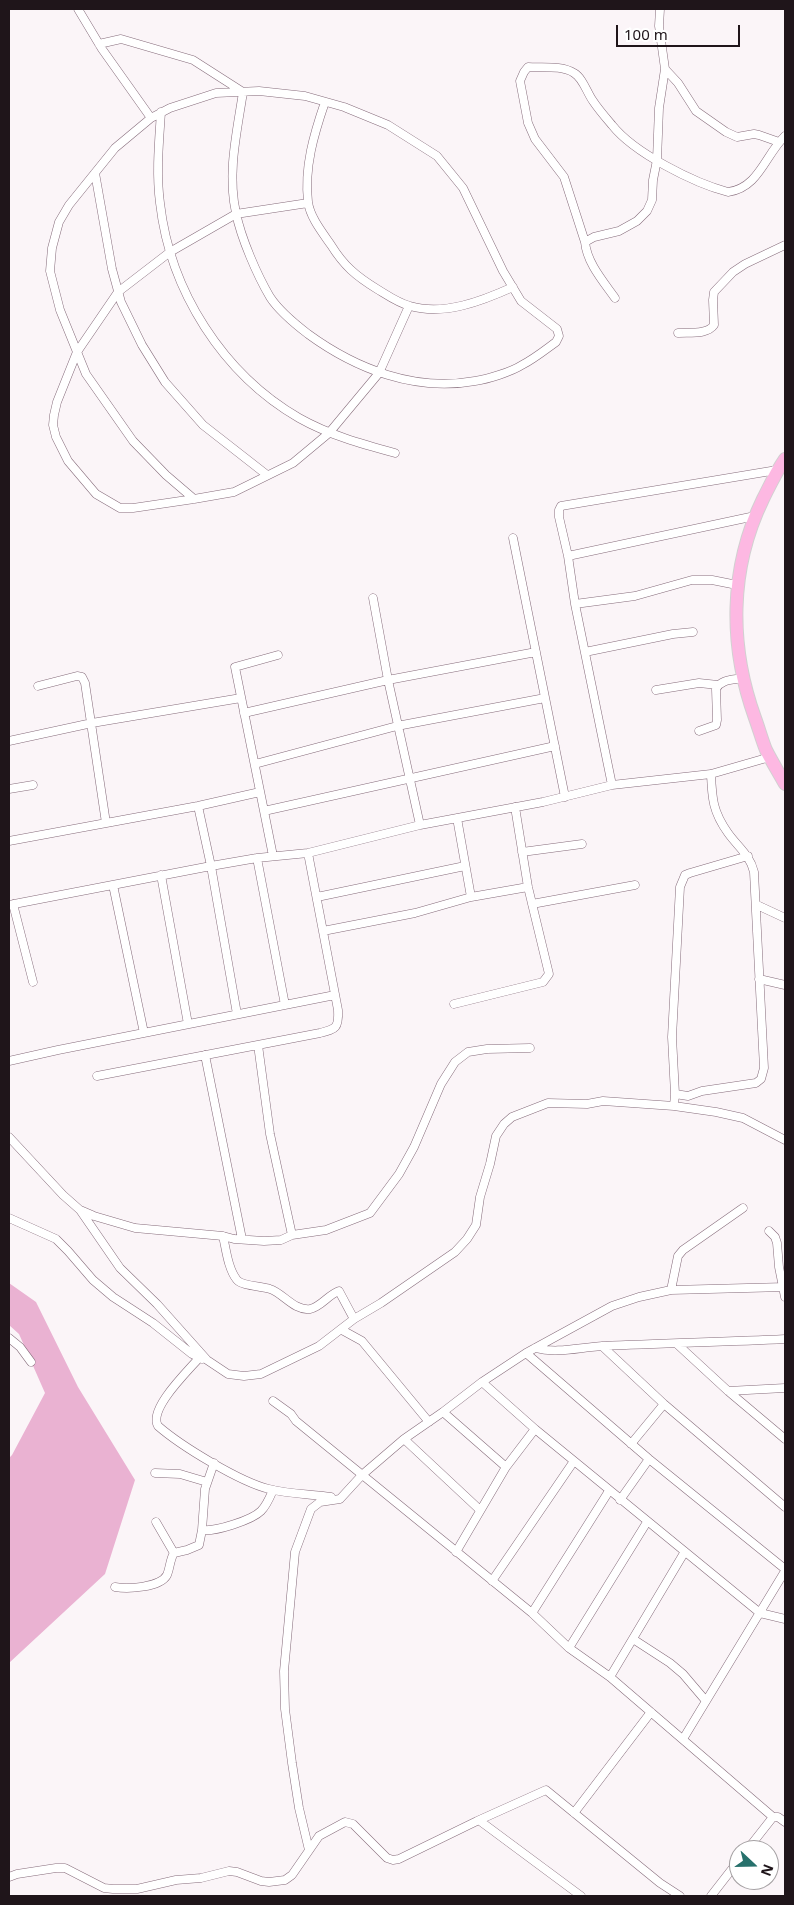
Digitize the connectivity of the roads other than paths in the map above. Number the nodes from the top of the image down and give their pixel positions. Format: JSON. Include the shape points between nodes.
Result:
{"nodes":[{"id":1,"x":78,"y":9,"type":"edge"},
{"id":2,"x":660,"y":9,"type":"edge"},
{"id":3,"x":99,"y":44,"type":"junction"},
{"id":4,"x":665,"y":69,"type":"junction"},
{"id":5,"x":243,"y":92,"type":"junction"},
{"id":6,"x":325,"y":102,"type":"junction"},
{"id":7,"x":161,"y":112,"type":"junction"},
{"id":8,"x":151,"y":118,"type":"junction"},
{"id":9,"x":782,"y":139,"type":"edge"},
{"id":10,"x":657,"y":160,"type":"junction"},
{"id":11,"x":95,"y":173,"type":"junction"},
{"id":12,"x":308,"y":203,"type":"junction"},
{"id":13,"x":236,"y":214,"type":"junction"},
{"id":14,"x":585,"y":242,"type":"junction"},
{"id":15,"x":785,"y":245,"type":"edge"},
{"id":16,"x":170,"y":252,"type":"junction"},
{"id":17,"x":513,"y":287,"type":"junction"},
{"id":18,"x":118,"y":292,"type":"junction"},
{"id":19,"x":615,"y":298,"type":"dead end"},
{"id":20,"x":409,"y":306,"type":"junction"},
{"id":21,"x":678,"y":333,"type":"dead end"},
{"id":22,"x":77,"y":352,"type":"junction"},
{"id":23,"x":379,"y":373,"type":"junction"},
{"id":24,"x":328,"y":432,"type":"junction"},
{"id":25,"x":395,"y":453,"type":"dead end"},
{"id":26,"x":781,"y":465,"type":"edge"},
{"id":27,"x":268,"y":475,"type":"junction"},
{"id":28,"x":194,"y":499,"type":"junction"},
{"id":29,"x":755,"y":516,"type":"junction"},
{"id":30,"x":513,"y":538,"type":"dead end"},
{"id":31,"x":568,"y":556,"type":"junction"},
{"id":32,"x":738,"y":585,"type":"junction"},
{"id":33,"x":373,"y":598,"type":"dead end"},
{"id":34,"x":575,"y":604,"type":"junction"},
{"id":35,"x":693,"y":632,"type":"dead end"},
{"id":36,"x":536,"y":652,"type":"junction"},
{"id":37,"x":584,"y":652,"type":"junction"},
{"id":38,"x":278,"y":655,"type":"dead end"},
{"id":39,"x":743,"y":678,"type":"junction"},
{"id":40,"x":388,"y":680,"type":"junction"},
{"id":41,"x":718,"y":685,"type":"junction"},
{"id":42,"x":38,"y":686,"type":"dead end"},
{"id":43,"x":656,"y":690,"type":"dead end"},
{"id":44,"x":241,"y":698,"type":"junction"},
{"id":45,"x":546,"y":698,"type":"junction"},
{"id":46,"x":244,"y":712,"type":"junction"},
{"id":47,"x":92,"y":723,"type":"junction"},
{"id":48,"x":398,"y":726,"type":"junction"},
{"id":49,"x":699,"y":731,"type":"dead end"},
{"id":50,"x":9,"y":740,"type":"edge"},
{"id":51,"x":555,"y":746,"type":"junction"},
{"id":52,"x":770,"y":757,"type":"junction"},
{"id":53,"x":255,"y":764,"type":"junction"},
{"id":54,"x":710,"y":774,"type":"junction"},
{"id":55,"x":408,"y":777,"type":"junction"},
{"id":56,"x":785,"y":784,"type":"edge"},
{"id":57,"x":33,"y":785,"type":"dead end"},
{"id":58,"x":612,"y":785,"type":"junction"},
{"id":59,"x":9,"y":790,"type":"edge"},
{"id":60,"x":260,"y":792,"type":"junction"},
{"id":61,"x":565,"y":797,"type":"junction"},
{"id":62,"x":198,"y":806,"type":"junction"},
{"id":63,"x":515,"y":808,"type":"junction"},
{"id":64,"x":264,"y":810,"type":"junction"},
{"id":65,"x":457,"y":818,"type":"junction"},
{"id":66,"x":106,"y":823,"type":"junction"},
{"id":67,"x":420,"y":825,"type":"junction"},
{"id":68,"x":9,"y":841,"type":"edge"},
{"id":69,"x":582,"y":844,"type":"dead end"},
{"id":70,"x":522,"y":852,"type":"junction"},
{"id":71,"x":308,"y":853,"type":"junction"},
{"id":72,"x":273,"y":856,"type":"junction"},
{"id":73,"x":748,"y":856,"type":"junction"},
{"id":74,"x":257,"y":858,"type":"junction"},
{"id":75,"x":212,"y":866,"type":"junction"},
{"id":76,"x":466,"y":866,"type":"junction"},
{"id":77,"x":161,"y":875,"type":"junction"},
{"id":78,"x":113,"y":885,"type":"junction"},
{"id":79,"x":635,"y":886,"type":"dead end"},
{"id":80,"x":528,"y":887,"type":"junction"},
{"id":81,"x":316,"y":897,"type":"junction"},
{"id":82,"x":471,"y":897,"type":"junction"},
{"id":83,"x":11,"y":904,"type":"edge"},
{"id":84,"x":532,"y":904,"type":"junction"},
{"id":85,"x":756,"y":905,"type":"junction"},
{"id":86,"x":785,"y":918,"type":"edge"},
{"id":87,"x":323,"y":931,"type":"junction"},
{"id":88,"x":759,"y":979,"type":"junction"},
{"id":89,"x":33,"y":982,"type":"dead end"},
{"id":90,"x":785,"y":985,"type":"edge"},
{"id":91,"x":335,"y":995,"type":"junction"},
{"id":92,"x":454,"y":1004,"type":"dead end"},
{"id":93,"x":285,"y":1005,"type":"junction"},
{"id":94,"x":238,"y":1014,"type":"junction"},
{"id":95,"x":188,"y":1024,"type":"junction"},
{"id":96,"x":144,"y":1033,"type":"junction"},
{"id":97,"x":258,"y":1045,"type":"junction"},
{"id":98,"x":530,"y":1048,"type":"dead end"},
{"id":99,"x":205,"y":1055,"type":"junction"},
{"id":100,"x":9,"y":1061,"type":"edge"},
{"id":101,"x":97,"y":1076,"type":"dead end"},
{"id":102,"x":675,"y":1094,"type":"junction"},
{"id":103,"x":674,"y":1106,"type":"junction"},
{"id":104,"x":9,"y":1137,"type":"edge"},
{"id":105,"x":785,"y":1140,"type":"edge"},
{"id":106,"x":743,"y":1208,"type":"dead end"},
{"id":107,"x":80,"y":1210,"type":"junction"},
{"id":108,"x":9,"y":1218,"type":"edge"},
{"id":109,"x":769,"y":1231,"type":"dead end"},
{"id":110,"x":292,"y":1235,"type":"junction"},
{"id":111,"x":223,"y":1236,"type":"junction"},
{"id":112,"x":242,"y":1240,"type":"junction"},
{"id":113,"x":784,"y":1286,"type":"edge"},
{"id":114,"x":671,"y":1290,"type":"junction"},
{"id":115,"x":785,"y":1298,"type":"edge"},
{"id":116,"x":354,"y":1319,"type":"junction"},
{"id":117,"x":342,"y":1330,"type":"junction"},
{"id":118,"x":9,"y":1338,"type":"edge"},
{"id":119,"x":785,"y":1340,"type":"edge"},
{"id":120,"x":677,"y":1344,"type":"junction"},
{"id":121,"x":602,"y":1346,"type":"junction"},
{"id":122,"x":535,"y":1348,"type":"junction"},
{"id":123,"x":526,"y":1353,"type":"junction"},
{"id":124,"x":203,"y":1359,"type":"junction"},
{"id":125,"x":31,"y":1362,"type":"dead end"},
{"id":126,"x":482,"y":1382,"type":"junction"},
{"id":127,"x":785,"y":1388,"type":"edge"},
{"id":128,"x":728,"y":1390,"type":"junction"},
{"id":129,"x":274,"y":1401,"type":"dead end"},
{"id":130,"x":664,"y":1404,"type":"junction"},
{"id":131,"x":443,"y":1412,"type":"junction"},
{"id":132,"x":429,"y":1422,"type":"junction"},
{"id":133,"x":535,"y":1429,"type":"junction"},
{"id":134,"x":785,"y":1438,"type":"edge"},
{"id":135,"x":404,"y":1439,"type":"junction"},
{"id":136,"x":631,"y":1444,"type":"junction"},
{"id":137,"x":649,"y":1459,"type":"junction"},
{"id":138,"x":574,"y":1461,"type":"junction"},
{"id":139,"x":214,"y":1463,"type":"junction"},
{"id":140,"x":506,"y":1467,"type":"junction"},
{"id":141,"x":155,"y":1473,"type":"dead end"},
{"id":142,"x":362,"y":1475,"type":"junction"},
{"id":143,"x":207,"y":1482,"type":"junction"},
{"id":144,"x":273,"y":1490,"type":"junction"},
{"id":145,"x":609,"y":1491,"type":"junction"},
{"id":146,"x":340,"y":1499,"type":"junction"},
{"id":147,"x":620,"y":1500,"type":"junction"},
{"id":148,"x":785,"y":1507,"type":"edge"},
{"id":149,"x":480,"y":1510,"type":"junction"},
{"id":150,"x":156,"y":1522,"type":"dead end"},
{"id":151,"x":647,"y":1522,"type":"junction"},
{"id":152,"x":202,"y":1530,"type":"junction"},
{"id":153,"x":456,"y":1552,"type":"junction"},
{"id":154,"x":174,"y":1553,"type":"junction"},
{"id":155,"x":684,"y":1553,"type":"junction"},
{"id":156,"x":785,"y":1570,"type":"edge"},
{"id":157,"x":492,"y":1581,"type":"junction"},
{"id":158,"x":115,"y":1587,"type":"dead end"},
{"id":159,"x":532,"y":1613,"type":"junction"},
{"id":160,"x":760,"y":1613,"type":"junction"},
{"id":161,"x":785,"y":1619,"type":"edge"},
{"id":162,"x":633,"y":1639,"type":"junction"},
{"id":163,"x":570,"y":1648,"type":"junction"},
{"id":164,"x":610,"y":1677,"type":"junction"},
{"id":165,"x":706,"y":1701,"type":"junction"},
{"id":166,"x":651,"y":1712,"type":"junction"},
{"id":167,"x":683,"y":1739,"type":"junction"},
{"id":168,"x":574,"y":1813,"type":"junction"},
{"id":169,"x":774,"y":1817,"type":"junction"},
{"id":170,"x":480,"y":1821,"type":"junction"},
{"id":171,"x":785,"y":1822,"type":"edge"},
{"id":172,"x":755,"y":1840,"type":"edge"},
{"id":173,"x":309,"y":1850,"type":"junction"},
{"id":174,"x":729,"y":1873,"type":"edge"},
{"id":175,"x":9,"y":1877,"type":"edge"},
{"id":176,"x":581,"y":1896,"type":"edge"},
{"id":177,"x":680,"y":1896,"type":"edge"},
{"id":178,"x":711,"y":1896,"type":"edge"}],
"edges":[{"from":1,"to":3,"type":"street"},
{"from":2,"to":4,"type":"street"},
{"from":3,"to":5,"type":"street","via":[[121,40],[193,60]]},
{"from":3,"to":8,"type":"street"},
{"from":4,"to":9,"type":"street","via":[[696,111],[726,132],[737,137],[759,135]]},
{"from":4,"to":10,"type":"street","via":[[659,108]]},
{"from":5,"to":6,"type":"street","via":[[305,96]]},
{"from":5,"to":7,"type":"street","via":[[216,94]]},
{"from":5,"to":13,"type":"street","via":[[231,180]]},
{"from":6,"to":12,"type":"street","via":[[312,141]]},
{"from":6,"to":17,"type":"street","via":[[388,125],[437,156],[463,188]]},
{"from":7,"to":8,"type":"street"},
{"from":7,"to":16,"type":"street","via":[[160,203]]},
{"from":8,"to":11,"type":"street","via":[[115,148]]},
{"from":9,"to":10,"type":"street","via":[[754,178],[740,189],[728,192],[684,175]]},
{"from":10,"to":14,"type":"street","via":[[652,200],[647,211],[619,231]]},
{"from":10,"to":14,"type":"street","via":[[614,128],[573,72],[528,67],[520,82],[528,123],[535,139],[564,177]]},
{"from":11,"to":18,"type":"street"},
{"from":11,"to":22,"type":"street","via":[[68,205],[51,256],[54,291]]},
{"from":12,"to":13,"type":"street"},
{"from":12,"to":20,"type":"street","via":[[313,218],[350,271]]},
{"from":13,"to":16,"type":"street"},
{"from":13,"to":23,"type":"street","via":[[247,248],[271,298],[295,325],[328,349]]},
{"from":14,"to":19,"type":"street","via":[[595,269]]},
{"from":15,"to":21,"type":"street","via":[[739,268],[714,292],[712,328]]},
{"from":16,"to":18,"type":"street"},
{"from":16,"to":24,"type":"street","via":[[190,302],[218,347],[247,380],[277,404]]},
{"from":17,"to":20,"type":"street","via":[[462,306],[428,310]]},
{"from":17,"to":23,"type":"street","via":[[521,301],[559,333],[556,342],[521,366],[476,381],[443,384]]},
{"from":18,"to":22,"type":"street"},
{"from":18,"to":27,"type":"street","via":[[142,345],[166,382],[203,425]]},
{"from":20,"to":23,"type":"street"},
{"from":22,"to":28,"type":"street","via":[[86,374],[133,441]]},
{"from":22,"to":28,"type":"street","via":[[54,415],[56,437],[68,461],[96,494],[120,508]]},
{"from":23,"to":24,"type":"street"},
{"from":24,"to":25,"type":"street"},
{"from":24,"to":27,"type":"street","via":[[293,463]]},
{"from":26,"to":29,"type":"main road"},
{"from":26,"to":31,"type":"street","via":[[561,506],[558,517]]},
{"from":27,"to":28,"type":"street","via":[[234,492]]},
{"from":29,"to":31,"type":"street"},
{"from":29,"to":32,"type":"main road","via":[[744,545]]},
{"from":30,"to":36,"type":"street"},
{"from":31,"to":34,"type":"street"},
{"from":32,"to":34,"type":"street","via":[[692,580],[635,596]]},
{"from":32,"to":39,"type":"main road","via":[[738,646]]},
{"from":33,"to":40,"type":"street"},
{"from":34,"to":37,"type":"street"},
{"from":35,"to":37,"type":"street"},
{"from":36,"to":40,"type":"street"},
{"from":36,"to":45,"type":"street"},
{"from":37,"to":58,"type":"street"},
{"from":38,"to":44,"type":"street","via":[[235,667]]},
{"from":39,"to":41,"type":"street"},
{"from":39,"to":52,"type":"main road","via":[[745,692]]},
{"from":40,"to":46,"type":"street"},
{"from":40,"to":48,"type":"street"},
{"from":41,"to":43,"type":"street","via":[[699,683]]},
{"from":41,"to":49,"type":"street","via":[[716,725]]},
{"from":42,"to":47,"type":"street","via":[[82,677]]},
{"from":44,"to":46,"type":"street"},
{"from":44,"to":47,"type":"street"},
{"from":45,"to":48,"type":"street"},
{"from":45,"to":51,"type":"street"},
{"from":46,"to":53,"type":"street"},
{"from":47,"to":50,"type":"street"},
{"from":47,"to":66,"type":"street"},
{"from":48,"to":53,"type":"street"},
{"from":48,"to":55,"type":"street"},
{"from":51,"to":55,"type":"street"},
{"from":51,"to":61,"type":"street"},
{"from":52,"to":54,"type":"street"},
{"from":52,"to":56,"type":"main road"},
{"from":53,"to":60,"type":"street"},
{"from":54,"to":58,"type":"street"},
{"from":54,"to":73,"type":"street","via":[[713,804],[729,834]]},
{"from":55,"to":64,"type":"street"},
{"from":55,"to":67,"type":"street"},
{"from":57,"to":59,"type":"street"},
{"from":58,"to":61,"type":"street"},
{"from":60,"to":62,"type":"street"},
{"from":60,"to":64,"type":"street"},
{"from":61,"to":63,"type":"street"},
{"from":62,"to":66,"type":"street"},
{"from":62,"to":75,"type":"street"},
{"from":63,"to":65,"type":"street"},
{"from":63,"to":70,"type":"street"},
{"from":64,"to":72,"type":"street"},
{"from":65,"to":67,"type":"street"},
{"from":65,"to":76,"type":"street"},
{"from":66,"to":68,"type":"street"},
{"from":67,"to":71,"type":"street"},
{"from":69,"to":70,"type":"street"},
{"from":70,"to":80,"type":"street"},
{"from":71,"to":72,"type":"street"},
{"from":71,"to":81,"type":"street"},
{"from":72,"to":74,"type":"street"},
{"from":73,"to":85,"type":"street","via":[[754,872]]},
{"from":73,"to":102,"type":"street","via":[[690,873],[680,887],[672,1037]]},
{"from":74,"to":75,"type":"street"},
{"from":74,"to":93,"type":"street"},
{"from":75,"to":77,"type":"street"},
{"from":75,"to":94,"type":"street"},
{"from":76,"to":81,"type":"street"},
{"from":76,"to":82,"type":"street"},
{"from":77,"to":78,"type":"street"},
{"from":77,"to":95,"type":"street"},
{"from":78,"to":83,"type":"street"},
{"from":78,"to":96,"type":"street"},
{"from":79,"to":84,"type":"street"},
{"from":80,"to":82,"type":"street"},
{"from":80,"to":84,"type":"street"},
{"from":81,"to":87,"type":"street"},
{"from":82,"to":87,"type":"street","via":[[415,913]]},
{"from":83,"to":89,"type":"street"},
{"from":84,"to":92,"type":"street","via":[[549,974],[547,978],[543,982]]},
{"from":85,"to":86,"type":"street"},
{"from":85,"to":88,"type":"street"},
{"from":87,"to":91,"type":"street"},
{"from":88,"to":90,"type":"street"},
{"from":88,"to":102,"type":"street","via":[[764,1068],[761,1079],[688,1096]]},
{"from":91,"to":93,"type":"street"},
{"from":91,"to":97,"type":"street","via":[[339,1020],[333,1030]]},
{"from":93,"to":94,"type":"street"},
{"from":94,"to":95,"type":"street"},
{"from":95,"to":96,"type":"street"},
{"from":96,"to":100,"type":"street"},
{"from":97,"to":99,"type":"street"},
{"from":97,"to":110,"type":"street","via":[[270,1134]]},
{"from":98,"to":110,"type":"street","via":[[468,1052],[456,1062],[441,1084],[399,1174],[370,1213],[326,1230]]},
{"from":99,"to":101,"type":"street"},
{"from":99,"to":112,"type":"street"},
{"from":102,"to":103,"type":"street"},
{"from":103,"to":105,"type":"street","via":[[742,1118]]},
{"from":103,"to":116,"type":"street","via":[[603,1101],[548,1103],[512,1117],[496,1136],[476,1225],[467,1239],[455,1252]]},
{"from":104,"to":107,"type":"street"},
{"from":106,"to":114,"type":"street","via":[[683,1250],[678,1256]]},
{"from":107,"to":111,"type":"street","via":[[136,1228]]},
{"from":107,"to":124,"type":"street","via":[[120,1268],[157,1304]]},
{"from":108,"to":124,"type":"street","via":[[56,1239],[113,1297]]},
{"from":109,"to":113,"type":"street","via":[[777,1243]]},
{"from":110,"to":112,"type":"street","via":[[281,1240]]},
{"from":111,"to":112,"type":"street"},
{"from":111,"to":116,"type":"street","via":[[232,1270],[240,1283],[268,1288],[293,1304],[308,1309],[339,1290]]},
{"from":113,"to":114,"type":"street"},
{"from":113,"to":115,"type":"street"},
{"from":114,"to":122,"type":"street","via":[[639,1296],[612,1306]]},
{"from":116,"to":117,"type":"street"},
{"from":117,"to":124,"type":"street","via":[[319,1346],[262,1374],[228,1374]]},
{"from":117,"to":132,"type":"street","via":[[362,1341]]},
{"from":118,"to":125,"type":"street"},
{"from":119,"to":120,"type":"street"},
{"from":120,"to":121,"type":"street"},
{"from":120,"to":128,"type":"street"},
{"from":121,"to":122,"type":"street","via":[[554,1351]]},
{"from":121,"to":130,"type":"street"},
{"from":122,"to":123,"type":"street"},
{"from":123,"to":126,"type":"street"},
{"from":123,"to":136,"type":"street"},
{"from":124,"to":139,"type":"street","via":[[167,1395],[156,1420],[165,1432]]},
{"from":126,"to":131,"type":"street"},
{"from":126,"to":133,"type":"street"},
{"from":127,"to":128,"type":"street"},
{"from":128,"to":134,"type":"street"},
{"from":129,"to":142,"type":"street"},
{"from":130,"to":136,"type":"street"},
{"from":130,"to":148,"type":"street"},
{"from":131,"to":132,"type":"street"},
{"from":131,"to":140,"type":"street"},
{"from":132,"to":135,"type":"street"},
{"from":133,"to":138,"type":"street"},
{"from":133,"to":140,"type":"street"},
{"from":135,"to":142,"type":"street"},
{"from":135,"to":149,"type":"street"},
{"from":136,"to":137,"type":"street"},
{"from":137,"to":147,"type":"street"},
{"from":137,"to":156,"type":"street"},
{"from":138,"to":145,"type":"street"},
{"from":138,"to":157,"type":"street"},
{"from":139,"to":143,"type":"street"},
{"from":139,"to":144,"type":"street"},
{"from":140,"to":149,"type":"street"},
{"from":141,"to":143,"type":"street","via":[[180,1474]]},
{"from":142,"to":146,"type":"street"},
{"from":142,"to":153,"type":"street"},
{"from":143,"to":152,"type":"street"},
{"from":144,"to":146,"type":"street"},
{"from":144,"to":152,"type":"street","via":[[255,1516],[216,1530]]},
{"from":145,"to":147,"type":"street"},
{"from":145,"to":159,"type":"street"},
{"from":146,"to":173,"type":"street","via":[[320,1502],[311,1509],[295,1552],[284,1672],[292,1763]]},
{"from":147,"to":151,"type":"street"},
{"from":149,"to":153,"type":"street"},
{"from":150,"to":154,"type":"street"},
{"from":151,"to":155,"type":"street"},
{"from":151,"to":163,"type":"street"},
{"from":152,"to":154,"type":"street","via":[[196,1548]]},
{"from":153,"to":157,"type":"street"},
{"from":154,"to":158,"type":"street","via":[[167,1574],[161,1580],[136,1588]]},
{"from":155,"to":160,"type":"street"},
{"from":155,"to":162,"type":"street"},
{"from":156,"to":160,"type":"street"},
{"from":157,"to":159,"type":"street"},
{"from":159,"to":163,"type":"street"},
{"from":160,"to":161,"type":"street"},
{"from":160,"to":165,"type":"street"},
{"from":162,"to":164,"type":"street"},
{"from":162,"to":165,"type":"street","via":[[683,1674]]},
{"from":163,"to":164,"type":"street"},
{"from":164,"to":166,"type":"street"},
{"from":165,"to":167,"type":"street"},
{"from":166,"to":167,"type":"street"},
{"from":166,"to":168,"type":"street"},
{"from":167,"to":169,"type":"street"},
{"from":168,"to":170,"type":"street","via":[[546,1790]]},
{"from":168,"to":177,"type":"street"},
{"from":169,"to":171,"type":"street"},
{"from":169,"to":172,"type":"street"},
{"from":170,"to":173,"type":"street","via":[[400,1860],[387,1858],[354,1824],[345,1822],[319,1836]]},
{"from":170,"to":176,"type":"street"},
{"from":173,"to":175,"type":"street","via":[[292,1875],[285,1880],[269,1882],[229,1871],[137,1889],[104,1888],[65,1868]]},
{"from":174,"to":178,"type":"street"}]}
